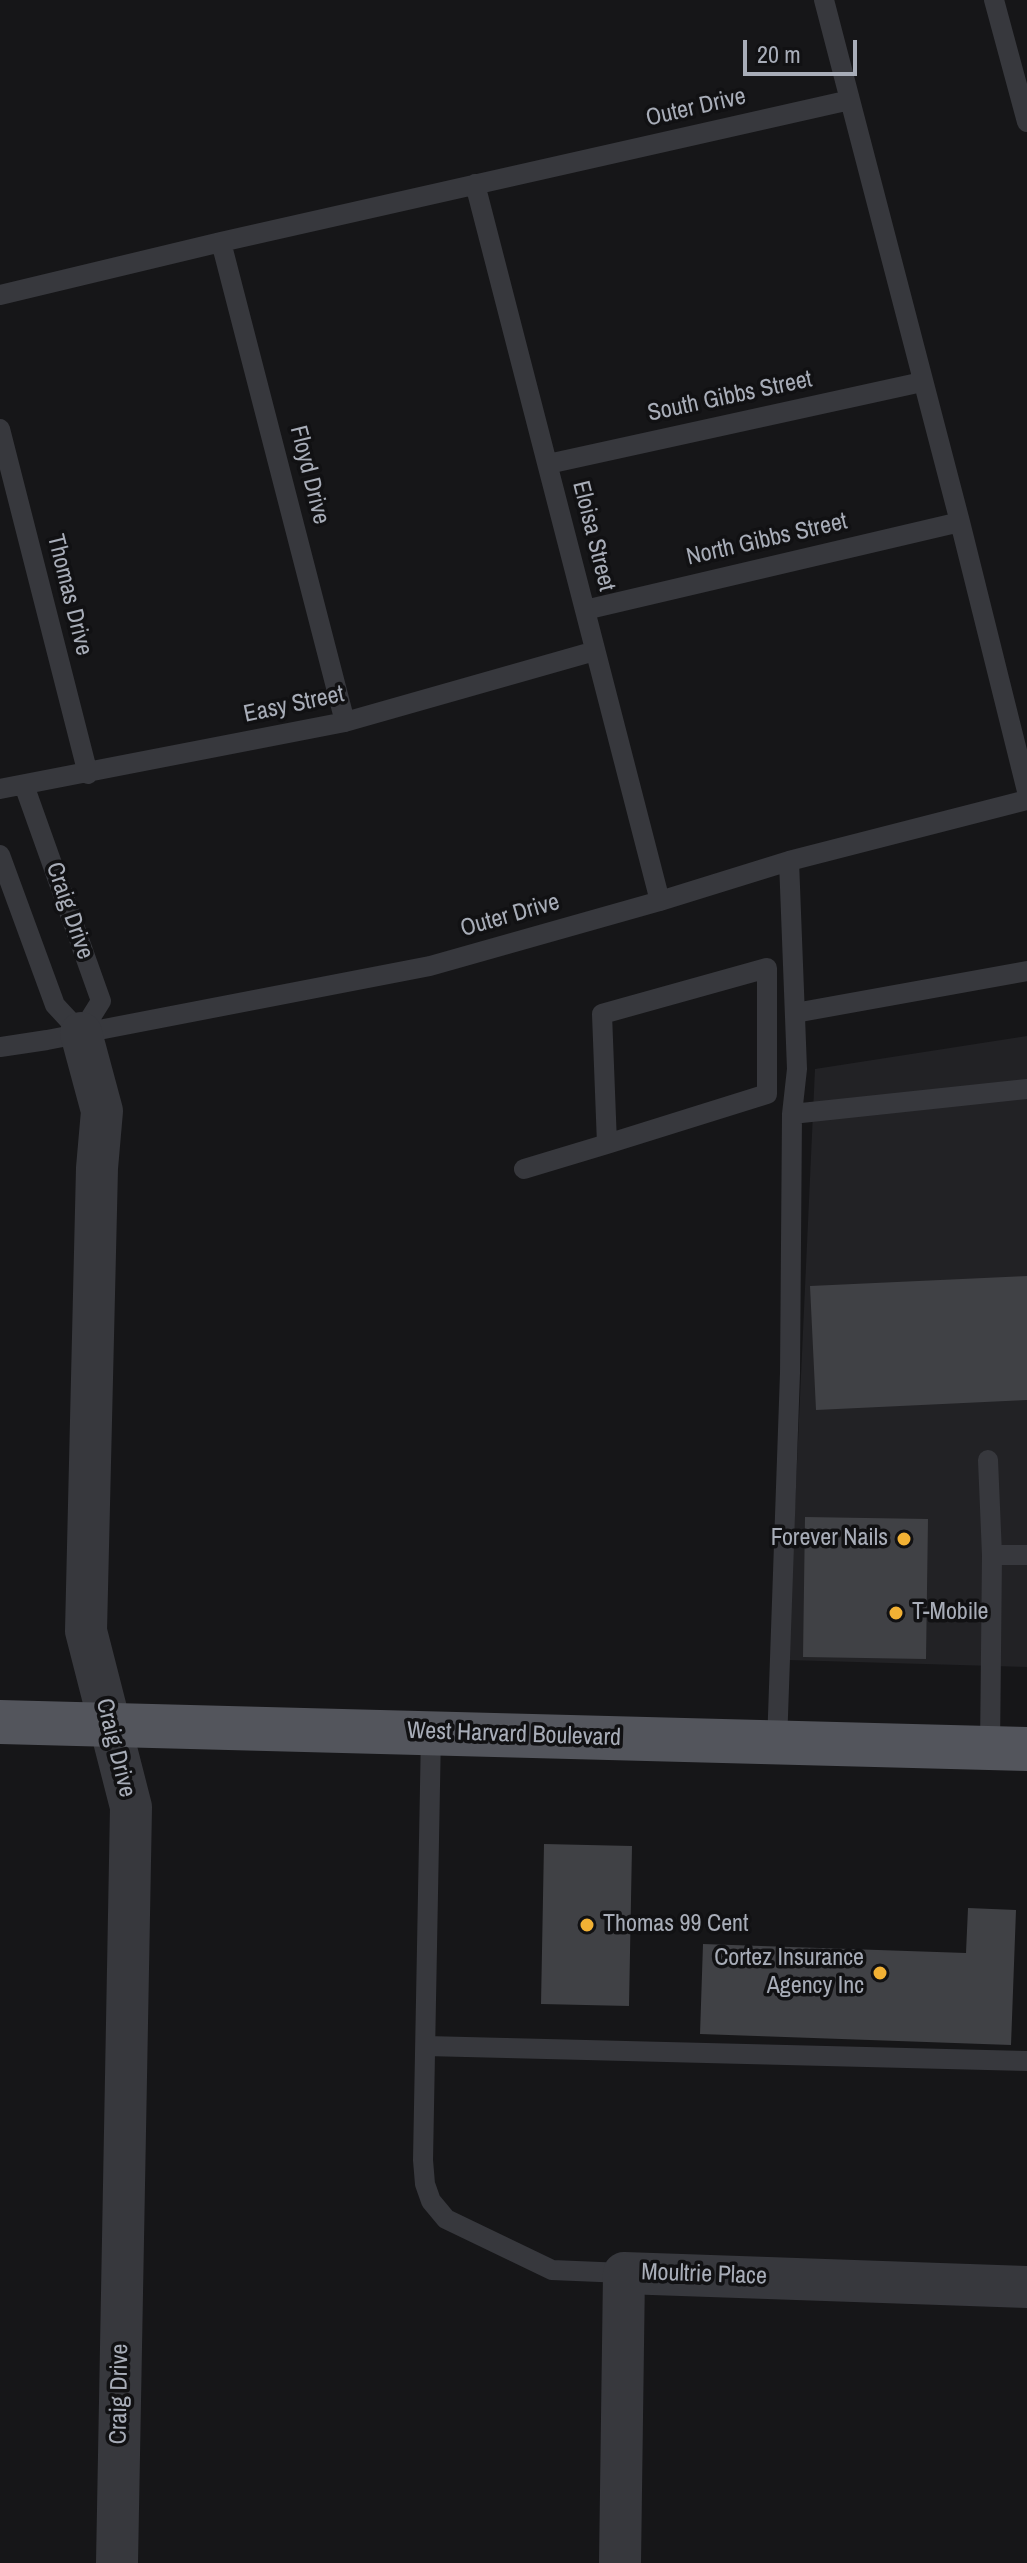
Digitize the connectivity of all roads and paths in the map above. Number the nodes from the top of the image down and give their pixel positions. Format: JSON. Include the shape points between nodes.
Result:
{"nodes":[{"id":1,"x":824,"y":0,"type":"edge"},
{"id":2,"x":994,"y":0,"type":"edge"},
{"id":3,"x":850,"y":100,"type":"junction"},
{"id":4,"x":1027,"y":122,"type":"edge"},
{"id":5,"x":475,"y":184,"type":"junction"},
{"id":6,"x":221,"y":242,"type":"junction"},
{"id":7,"x":0,"y":295,"type":"edge"},
{"id":8,"x":922,"y":382,"type":"junction"},
{"id":9,"x":0,"y":429,"type":"edge"},
{"id":10,"x":548,"y":464,"type":"junction"},
{"id":11,"x":960,"y":522,"type":"junction"},
{"id":12,"x":585,"y":610,"type":"junction"},
{"id":13,"x":595,"y":651,"type":"junction"},
{"id":14,"x":345,"y":722,"type":"junction"},
{"id":15,"x":88,"y":774,"type":"junction"},
{"id":16,"x":24,"y":785,"type":"junction"},
{"id":17,"x":0,"y":789,"type":"edge"},
{"id":18,"x":1027,"y":791,"type":"edge"},
{"id":19,"x":1027,"y":800,"type":"edge"},
{"id":20,"x":0,"y":855,"type":"edge"},
{"id":21,"x":789,"y":861,"type":"junction"},
{"id":22,"x":660,"y":901,"type":"junction"},
{"id":23,"x":1027,"y":971,"type":"edge"},
{"id":24,"x":795,"y":1013,"type":"junction"},
{"id":25,"x":81,"y":1033,"type":"junction"},
{"id":26,"x":0,"y":1047,"type":"edge"},
{"id":27,"x":1027,"y":1089,"type":"edge"},
{"id":28,"x":792,"y":1114,"type":"junction"},
{"id":29,"x":607,"y":1144,"type":"junction"},
{"id":30,"x":524,"y":1169,"type":"dead end"},
{"id":31,"x":988,"y":1460,"type":"dead end"},
{"id":32,"x":992,"y":1555,"type":"junction"},
{"id":33,"x":1027,"y":1555,"type":"edge"},
{"id":34,"x":0,"y":1722,"type":"edge"},
{"id":35,"x":109,"y":1725,"type":"junction"},
{"id":36,"x":431,"y":1733,"type":"junction"},
{"id":37,"x":777,"y":1744,"type":"junction"},
{"id":38,"x":1008,"y":1748,"type":"edge"},
{"id":39,"x":426,"y":2046,"type":"junction"},
{"id":40,"x":1027,"y":2061,"type":"edge"},
{"id":41,"x":624,"y":2273,"type":"junction"},
{"id":42,"x":1027,"y":2287,"type":"edge"},
{"id":43,"x":117,"y":2563,"type":"edge"},
{"id":44,"x":620,"y":2563,"type":"edge"}],
"edges":[{"from":1,"to":3,"type":"lane"},
{"from":2,"to":4,"type":"lane"},
{"from":3,"to":5,"type":"lane","name":"Outer Drive"},
{"from":3,"to":8,"type":"lane"},
{"from":5,"to":6,"type":"lane","name":"Outer Drive"},
{"from":5,"to":10,"type":"lane","name":"Eloisa Street"},
{"from":6,"to":7,"type":"lane","name":"Outer Drive"},
{"from":6,"to":14,"type":"lane","name":"Floyd Drive"},
{"from":8,"to":10,"type":"lane","name":"South Gibbs Street"},
{"from":8,"to":11,"type":"lane"},
{"from":9,"to":15,"type":"lane","name":"Thomas Drive"},
{"from":10,"to":12,"type":"lane","name":"Eloisa Street"},
{"from":11,"to":12,"type":"lane","name":"North Gibbs Street"},
{"from":11,"to":18,"type":"lane"},
{"from":12,"to":13,"type":"lane","name":"Eloisa Street"},
{"from":13,"to":14,"type":"lane","name":"Easy Street"},
{"from":13,"to":22,"type":"lane","name":"Eloisa Street"},
{"from":14,"to":15,"type":"lane","name":"Easy Street"},
{"from":15,"to":16,"type":"lane","name":"Easy Street"},
{"from":16,"to":17,"type":"lane","name":"Easy Street"},
{"from":16,"to":25,"type":"lane","name":"Craig Drive","via":[[101,1001]]},
{"from":19,"to":21,"type":"lane","name":"Outer Drive"},
{"from":20,"to":25,"type":"lane","name":"Craig Drive","via":[[55,1005]]},
{"from":21,"to":22,"type":"lane","name":"Outer Drive"},
{"from":21,"to":24,"type":"lane"},
{"from":22,"to":25,"type":"lane","name":"Outer Drive","via":[[430,966]]},
{"from":23,"to":24,"type":"lane"},
{"from":24,"to":28,"type":"lane"},
{"from":25,"to":26,"type":"lane","name":"Outer Drive"},
{"from":25,"to":35,"type":"street","name":"Craig Drive","via":[[102,1111],[86,1631]]},
{"from":27,"to":28,"type":"lane"},
{"from":28,"to":37,"type":"lane","via":[[790,1373]]},
{"from":29,"to":29,"type":"lane","via":[[767,1094],[767,968],[602,1014]]},
{"from":29,"to":30,"type":"lane"},
{"from":31,"to":32,"type":"lane"},
{"from":32,"to":33,"type":"lane"},
{"from":32,"to":38,"type":"lane"},
{"from":34,"to":35,"type":"main road","name":"West Harvard Boulevard"},
{"from":35,"to":36,"type":"main road","name":"West Harvard Boulevard"},
{"from":35,"to":43,"type":"street","name":"Craig Drive","via":[[131,1807]]},
{"from":36,"to":37,"type":"main road","name":"West Harvard Boulevard"},
{"from":36,"to":39,"type":"lane"},
{"from":37,"to":38,"type":"main road","name":"West Harvard Boulevard"},
{"from":39,"to":40,"type":"lane"},
{"from":39,"to":41,"type":"lane","via":[[425,2184],[446,2219],[552,2270]]},
{"from":41,"to":42,"type":"street","name":"Moultrie Place"},
{"from":41,"to":44,"type":"street","name":"Moultrie Place"}]}
